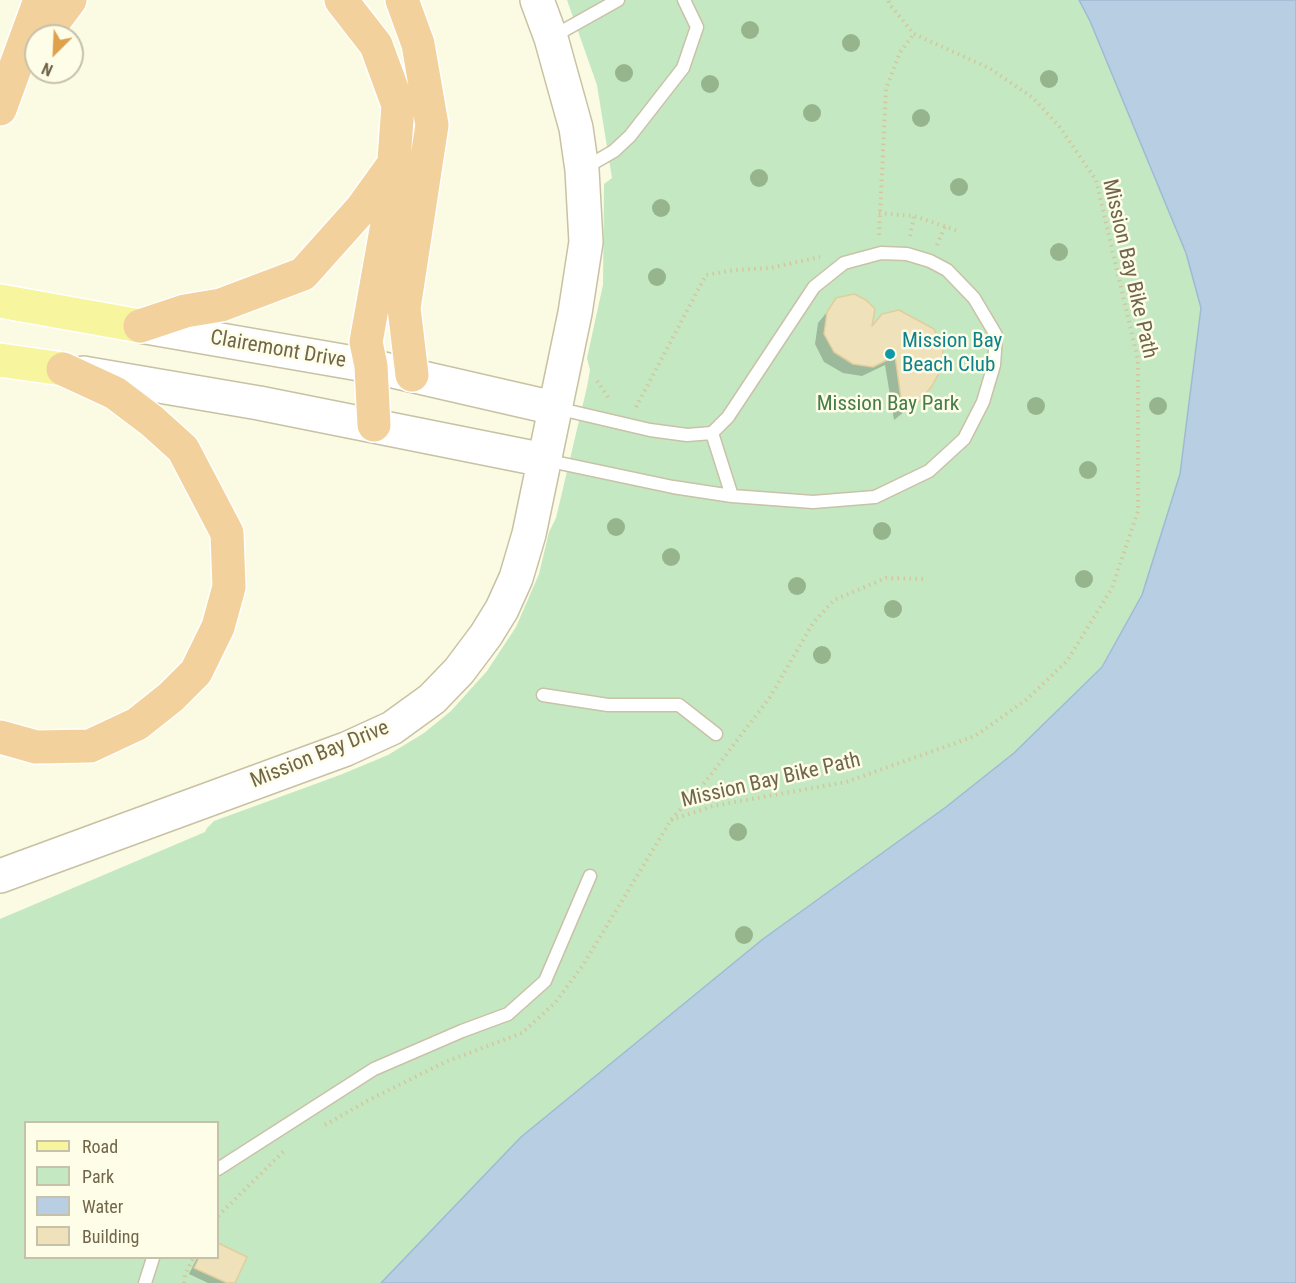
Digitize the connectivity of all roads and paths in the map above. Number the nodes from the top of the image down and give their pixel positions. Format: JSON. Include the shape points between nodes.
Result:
{"nodes":[{"id":1,"x":40,"y":0,"type":"edge"},
{"id":2,"x":70,"y":0,"type":"edge"},
{"id":3,"x":341,"y":0,"type":"edge"},
{"id":4,"x":402,"y":0,"type":"edge"},
{"id":5,"x":537,"y":0,"type":"edge"},
{"id":6,"x":618,"y":0,"type":"edge"},
{"id":7,"x":684,"y":0,"type":"edge"},
{"id":8,"x":888,"y":0,"type":"edge"},
{"id":9,"x":52,"y":24,"type":"edge"},
{"id":10,"x":914,"y":34,"type":"junction"},
{"id":11,"x":551,"y":38,"type":"junction"},
{"id":12,"x":24,"y":73,"type":"edge"},
{"id":13,"x":0,"y":109,"type":"edge"},
{"id":14,"x":0,"y":120,"type":"edge"},
{"id":15,"x":393,"y":165,"type":"junction"},
{"id":16,"x":582,"y":170,"type":"junction"},
{"id":17,"x":879,"y":213,"type":"junction"},
{"id":18,"x":958,"y":231,"type":"dead end"},
{"id":19,"x":886,"y":238,"type":"dead end"},
{"id":20,"x":879,"y":239,"type":"junction"},
{"id":21,"x":871,"y":240,"type":"dead end"},
{"id":22,"x":829,"y":253,"type":"dead end"},
{"id":23,"x":5,"y":302,"type":"edge"},
{"id":24,"x":140,"y":326,"type":"junction"},
{"id":25,"x":0,"y":360,"type":"edge"},
{"id":26,"x":371,"y":366,"type":"junction"},
{"id":27,"x":63,"y":369,"type":"junction"},
{"id":28,"x":412,"y":375,"type":"junction"},
{"id":29,"x":597,"y":381,"type":"dead end"},
{"id":30,"x":614,"y":402,"type":"dead end"},
{"id":31,"x":554,"y":408,"type":"junction"},
{"id":32,"x":628,"y":408,"type":"dead end"},
{"id":33,"x":374,"y":425,"type":"junction"},
{"id":34,"x":712,"y":433,"type":"junction"},
{"id":35,"x":544,"y":460,"type":"junction"},
{"id":36,"x":732,"y":496,"type":"junction"},
{"id":37,"x":927,"y":579,"type":"dead end"},
{"id":38,"x":543,"y":695,"type":"dead end"},
{"id":39,"x":716,"y":734,"type":"dead end"},
{"id":40,"x":0,"y":737,"type":"edge"},
{"id":41,"x":0,"y":876,"type":"edge"},
{"id":42,"x":590,"y":876,"type":"dead end"},
{"id":43,"x":219,"y":1168,"type":"edge"},
{"id":44,"x":152,"y":1259,"type":"edge"},
{"id":45,"x":192,"y":1259,"type":"edge"},
{"id":46,"x":145,"y":1283,"type":"edge"},
{"id":47,"x":184,"y":1283,"type":"edge"}],
"edges":[{"from":1,"to":13,"type":"highway"},
{"from":2,"to":9,"type":"highway"},
{"from":3,"to":15,"type":"highway","via":[[376,45],[398,105]]},
{"from":4,"to":28,"type":"highway","via":[[418,44],[432,125],[404,308]]},
{"from":5,"to":11,"type":"main road","name":"Mission Bay Drive"},
{"from":6,"to":11,"type":"lane"},
{"from":7,"to":16,"type":"lane","via":[[697,27],[683,68],[630,136]]},
{"from":8,"to":10,"type":"path","name":"Mission Bay Bike Path"},
{"from":10,"to":17,"type":"path","via":[[900,52],[886,89]]},
{"from":10,"to":37,"type":"path","name":"Mission Bay Bike Path","via":[[989,68],[1032,97],[1059,126],[1096,180],[1137,360],[1138,511],[1112,588],[1068,661],[1026,700],[975,736],[846,782],[713,806],[671,820],[770,697],[813,623],[834,600],[886,578]]},
{"from":11,"to":16,"type":"main road","name":"Mission Bay Drive","via":[[576,128]]},
{"from":12,"to":14,"type":"highway"},
{"from":15,"to":24,"type":"highway","via":[[362,208],[303,274],[221,305],[185,311]]},
{"from":15,"to":26,"type":"highway","via":[[391,202],[366,342]]},
{"from":16,"to":31,"type":"main road","name":"Mission Bay Drive","via":[[586,242]]},
{"from":17,"to":18,"type":"path","via":[[914,216]]},
{"from":17,"to":20,"type":"path"},
{"from":19,"to":20,"type":"path"},
{"from":20,"to":21,"type":"path"},
{"from":22,"to":32,"type":"path","via":[[770,268],[706,275],[634,409]]},
{"from":23,"to":24,"type":"main road","name":"Clairemont Drive"},
{"from":24,"to":26,"type":"main road","name":"Clairemont Drive"},
{"from":25,"to":27,"type":"main road"},
{"from":26,"to":28,"type":"main road","name":"Clairemont Drive"},
{"from":26,"to":33,"type":"highway"},
{"from":27,"to":33,"type":"main road"},
{"from":27,"to":40,"type":"highway","via":[[115,393],[183,449],[227,533],[229,587],[218,627],[196,672],[137,724],[90,746],[36,747]]},
{"from":28,"to":31,"type":"main road","name":"Clairemont Drive"},
{"from":29,"to":30,"type":"path"},
{"from":31,"to":34,"type":"lane","via":[[650,430],[687,435]]},
{"from":31,"to":35,"type":"main road","name":"Mission Bay Drive"},
{"from":33,"to":35,"type":"main road"},
{"from":34,"to":36,"type":"lane"},
{"from":34,"to":36,"type":"lane","via":[[729,417],[814,287],[844,263],[881,253],[907,254],[930,261],[947,270],[974,298],[996,335],[994,364],[983,402],[964,439],[929,471],[875,497],[813,502]]},
{"from":35,"to":36,"type":"lane"},
{"from":35,"to":41,"type":"main road","name":"Mission Bay Drive","via":[[529,534],[502,609],[459,671],[432,699],[392,728],[346,749]]},
{"from":38,"to":39,"type":"lane","via":[[608,705],[679,705]]},
{"from":42,"to":43,"type":"lane","via":[[545,981],[508,1014],[374,1069]]},
{"from":44,"to":46,"type":"lane"},
{"from":45,"to":47,"type":"path"}]}
